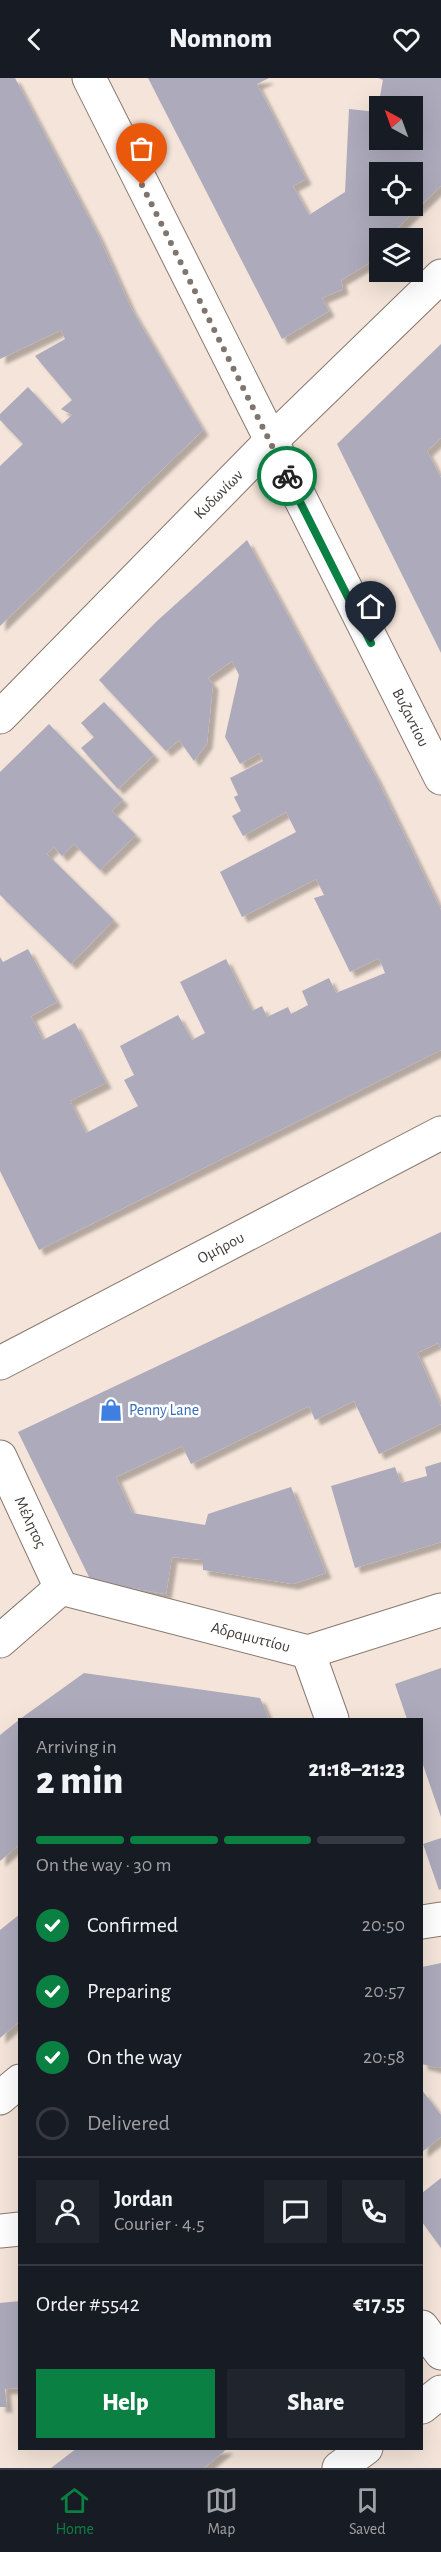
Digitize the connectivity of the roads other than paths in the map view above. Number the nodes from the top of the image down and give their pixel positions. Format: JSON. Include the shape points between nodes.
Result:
{"nodes":[{"id":1,"x":89,"y":78,"type":"edge"},
{"id":2,"x":441,"y":276,"type":"edge"},
{"id":3,"x":270,"y":442,"type":"junction"},
{"id":4,"x":0,"y":717,"type":"edge"},
{"id":5,"x":431,"y":738,"type":"edge"},
{"id":6,"x":441,"y":778,"type":"edge"},
{"id":7,"x":441,"y":1133,"type":"edge"},
{"id":8,"x":4,"y":1352,"type":"edge"},
{"id":9,"x":0,"y":1457,"type":"edge"},
{"id":10,"x":61,"y":1588,"type":"junction"},
{"id":11,"x":441,"y":1610,"type":"edge"},
{"id":12,"x":0,"y":1641,"type":"edge"},
{"id":13,"x":308,"y":1652,"type":"junction"},
{"id":14,"x":332,"y":1718,"type":"edge"},
{"id":15,"x":441,"y":1919,"type":"edge"},
{"id":16,"x":423,"y":1922,"type":"edge"},
{"id":17,"x":18,"y":2083,"type":"edge"},
{"id":18,"x":0,"y":2098,"type":"edge"},
{"id":19,"x":18,"y":2229,"type":"edge"},
{"id":20,"x":0,"y":2231,"type":"edge"},
{"id":21,"x":423,"y":2328,"type":"edge"},
{"id":22,"x":441,"y":2353,"type":"edge"},
{"id":23,"x":441,"y":2392,"type":"edge"},
{"id":24,"x":423,"y":2406,"type":"edge"},
{"id":25,"x":363,"y":2450,"type":"edge"},
{"id":26,"x":339,"y":2468,"type":"edge"}],
"edges":[{"from":1,"to":3,"type":"street","name":"Βυζαντίου"},
{"from":2,"to":3,"type":"street","name":"Κυδωνίων"},
{"from":3,"to":4,"type":"street","name":"Κυδωνίων"},
{"from":3,"to":5,"type":"street","name":"Βυζαντίου"},
{"from":5,"to":6,"type":"street","name":"Βυζαντίου"},
{"from":7,"to":8,"type":"street","name":"Ομήρου"},
{"from":9,"to":10,"type":"street","name":"Μέλητος"},
{"from":10,"to":12,"type":"street"},
{"from":10,"to":13,"type":"street","name":"Αδραμυττίου"},
{"from":11,"to":13,"type":"street","name":"Αδραμυττίου"},
{"from":13,"to":14,"type":"street"},
{"from":15,"to":16,"type":"street"},
{"from":17,"to":18,"type":"street"},
{"from":19,"to":20,"type":"street"},
{"from":21,"to":22,"type":"street"},
{"from":23,"to":24,"type":"street"},
{"from":25,"to":26,"type":"street"}]}
